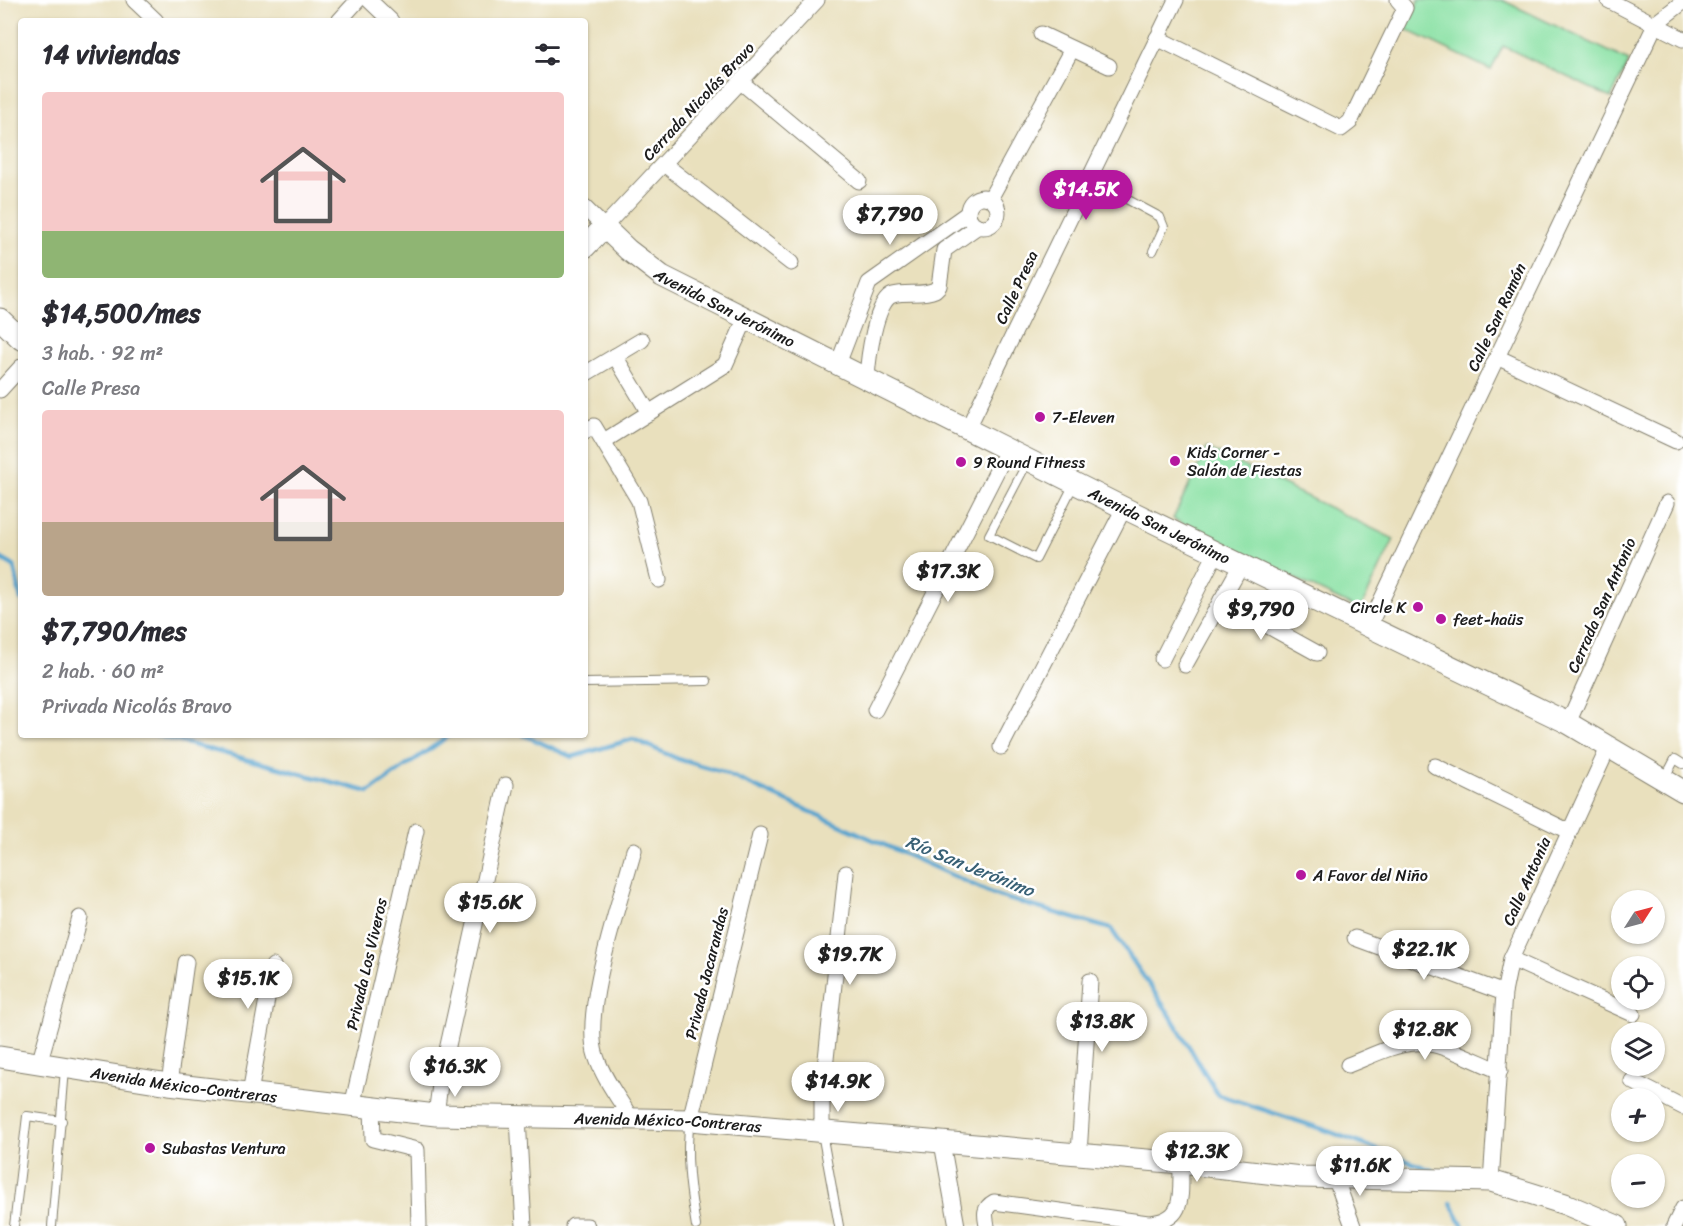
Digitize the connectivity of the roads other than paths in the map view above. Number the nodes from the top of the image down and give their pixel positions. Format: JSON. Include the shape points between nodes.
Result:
{"nodes":[{"id":1,"x":134,"y":0,"type":"edge"},
{"id":2,"x":358,"y":0,"type":"edge"},
{"id":3,"x":369,"y":0,"type":"edge"},
{"id":4,"x":1176,"y":0,"type":"edge"},
{"id":5,"x":1398,"y":0,"type":"edge"},
{"id":6,"x":1608,"y":0,"type":"edge"},
{"id":7,"x":814,"y":1,"type":"edge"},
{"id":8,"x":1683,"y":2,"type":"edge"},
{"id":9,"x":153,"y":18,"type":"edge"},
{"id":10,"x":342,"y":18,"type":"edge"},
{"id":11,"x":388,"y":18,"type":"edge"},
{"id":12,"x":1656,"y":23,"type":"junction"},
{"id":13,"x":1041,"y":34,"type":"dead end"},
{"id":14,"x":1157,"y":38,"type":"junction"},
{"id":15,"x":1683,"y":39,"type":"edge"},
{"id":16,"x":1072,"y":49,"type":"junction"},
{"id":17,"x":1109,"y":66,"type":"dead end"},
{"id":18,"x":741,"y":82,"type":"junction"},
{"id":19,"x":664,"y":164,"type":"junction"},
{"id":20,"x":1088,"y":178,"type":"junction"},
{"id":21,"x":860,"y":181,"type":"dead end"},
{"id":22,"x":990,"y":199,"type":"junction"},
{"id":23,"x":588,"y":211,"type":"edge"},
{"id":24,"x":968,"y":213,"type":"junction"},
{"id":25,"x":978,"y":226,"type":"junction"},
{"id":26,"x":604,"y":227,"type":"junction"},
{"id":27,"x":588,"y":245,"type":"edge"},
{"id":28,"x":1153,"y":251,"type":"dead end"},
{"id":29,"x":791,"y":263,"type":"dead end"},
{"id":30,"x":746,"y":318,"type":"junction"},
{"id":31,"x":0,"y":319,"type":"edge"},
{"id":32,"x":18,"y":336,"type":"edge"},
{"id":33,"x":642,"y":340,"type":"dead end"},
{"id":34,"x":615,"y":356,"type":"junction"},
{"id":35,"x":1497,"y":357,"type":"junction"},
{"id":36,"x":838,"y":364,"type":"junction"},
{"id":37,"x":18,"y":371,"type":"edge"},
{"id":38,"x":588,"y":372,"type":"edge"},
{"id":39,"x":867,"y":378,"type":"junction"},
{"id":40,"x":0,"y":390,"type":"edge"},
{"id":41,"x":649,"y":413,"type":"junction"},
{"id":42,"x":588,"y":429,"type":"edge"},
{"id":43,"x":968,"y":429,"type":"junction"},
{"id":44,"x":604,"y":441,"type":"junction"},
{"id":45,"x":1676,"y":441,"type":"dead end"},
{"id":46,"x":1008,"y":449,"type":"junction"},
{"id":47,"x":1029,"y":460,"type":"junction"},
{"id":48,"x":1074,"y":483,"type":"junction"},
{"id":49,"x":1666,"y":503,"type":"dead end"},
{"id":50,"x":1124,"y":508,"type":"junction"},
{"id":51,"x":1216,"y":553,"type":"junction"},
{"id":52,"x":1241,"y":565,"type":"junction"},
{"id":53,"x":659,"y":580,"type":"dead end"},
{"id":54,"x":1221,"y":600,"type":"junction"},
{"id":55,"x":1369,"y":626,"type":"junction"},
{"id":56,"x":1317,"y":653,"type":"dead end"},
{"id":57,"x":1162,"y":658,"type":"dead end"},
{"id":58,"x":1185,"y":665,"type":"dead end"},
{"id":59,"x":707,"y":681,"type":"dead end"},
{"id":60,"x":588,"y":683,"type":"edge"},
{"id":61,"x":875,"y":710,"type":"dead end"},
{"id":62,"x":1568,"y":723,"type":"junction"},
{"id":63,"x":1609,"y":746,"type":"junction"},
{"id":64,"x":1001,"y":747,"type":"dead end"},
{"id":65,"x":1683,"y":764,"type":"edge"},
{"id":66,"x":1435,"y":766,"type":"dead end"},
{"id":67,"x":1665,"y":779,"type":"junction"},
{"id":68,"x":506,"y":785,"type":"dead end"},
{"id":69,"x":1683,"y":791,"type":"edge"},
{"id":70,"x":416,"y":831,"type":"dead end"},
{"id":71,"x":1568,"y":831,"type":"junction"},
{"id":72,"x":760,"y":835,"type":"dead end"},
{"id":73,"x":634,"y":850,"type":"dead end"},
{"id":74,"x":846,"y":873,"type":"dead end"},
{"id":75,"x":80,"y":918,"type":"dead end"},
{"id":76,"x":1355,"y":938,"type":"dead end"},
{"id":77,"x":1511,"y":959,"type":"junction"},
{"id":78,"x":186,"y":962,"type":"dead end"},
{"id":79,"x":273,"y":966,"type":"dead end"},
{"id":80,"x":1089,"y":981,"type":"dead end"},
{"id":81,"x":1504,"y":993,"type":"junction"},
{"id":82,"x":1633,"y":1014,"type":"dead end"},
{"id":83,"x":0,"y":1057,"type":"edge"},
{"id":84,"x":39,"y":1064,"type":"junction"},
{"id":85,"x":1348,"y":1065,"type":"dead end"},
{"id":86,"x":65,"y":1070,"type":"junction"},
{"id":87,"x":1500,"y":1071,"type":"junction"},
{"id":88,"x":1632,"y":1081,"type":"dead end"},
{"id":89,"x":169,"y":1084,"type":"junction"},
{"id":90,"x":250,"y":1093,"type":"junction"},
{"id":91,"x":362,"y":1107,"type":"junction"},
{"id":92,"x":1683,"y":1107,"type":"edge"},
{"id":93,"x":436,"y":1114,"type":"junction"},
{"id":94,"x":518,"y":1118,"type":"junction"},
{"id":95,"x":632,"y":1120,"type":"junction"},
{"id":96,"x":690,"y":1120,"type":"junction"},
{"id":97,"x":62,"y":1121,"type":"junction"},
{"id":98,"x":822,"y":1130,"type":"junction"},
{"id":99,"x":942,"y":1143,"type":"junction"},
{"id":100,"x":1079,"y":1154,"type":"junction"},
{"id":101,"x":1181,"y":1163,"type":"junction"},
{"id":102,"x":1336,"y":1180,"type":"junction"},
{"id":103,"x":1491,"y":1181,"type":"junction"},
{"id":104,"x":1683,"y":1208,"type":"edge"},
{"id":105,"x":14,"y":1226,"type":"edge"},
{"id":106,"x":52,"y":1226,"type":"edge"},
{"id":107,"x":419,"y":1226,"type":"edge"},
{"id":108,"x":524,"y":1226,"type":"edge"},
{"id":109,"x":573,"y":1226,"type":"edge"},
{"id":110,"x":587,"y":1226,"type":"edge"},
{"id":111,"x":696,"y":1226,"type":"edge"},
{"id":112,"x":839,"y":1226,"type":"edge"},
{"id":113,"x":957,"y":1226,"type":"edge"},
{"id":114,"x":987,"y":1226,"type":"edge"},
{"id":115,"x":1353,"y":1226,"type":"edge"},
{"id":116,"x":1617,"y":1226,"type":"edge"},
{"id":117,"x":1674,"y":1226,"type":"edge"}],
"edges":[{"from":1,"to":9,"type":"street"},
{"from":2,"to":10,"type":"street"},
{"from":3,"to":11,"type":"street"},
{"from":4,"to":14,"type":"street","name":"Calle Presa"},
{"from":5,"to":14,"type":"street","via":[[1405,8],[1350,122],[1341,129]]},
{"from":6,"to":12,"type":"street"},
{"from":7,"to":18,"type":"street","name":"Cerrada Nicolás Bravo"},
{"from":8,"to":12,"type":"street"},
{"from":12,"to":15,"type":"street"},
{"from":12,"to":35,"type":"street","name":"Calle San Ramón"},
{"from":13,"to":16,"type":"street"},
{"from":14,"to":20,"type":"street","name":"Calle Presa"},
{"from":16,"to":17,"type":"street"},
{"from":16,"to":22,"type":"street"},
{"from":18,"to":19,"type":"street","name":"Cerrada Nicolás Bravo"},
{"from":18,"to":21,"type":"street"},
{"from":19,"to":26,"type":"street","name":"Cerrada Nicolás Bravo"},
{"from":19,"to":29,"type":"street"},
{"from":20,"to":28,"type":"lane","via":[[1160,217],[1164,227]]},
{"from":20,"to":43,"type":"street","name":"Calle Presa"},
{"from":22,"to":24,"type":"street","via":[[975,200]]},
{"from":22,"to":25,"type":"street","via":[[997,207],[997,219],[989,226]]},
{"from":23,"to":26,"type":"street"},
{"from":24,"to":25,"type":"street"},
{"from":24,"to":36,"type":"street","via":[[869,283]]},
{"from":25,"to":39,"type":"street","via":[[944,250],[939,286],[935,290],[894,294],[886,299],[871,344]]},
{"from":26,"to":27,"type":"street"},
{"from":26,"to":30,"type":"street","name":"Avenida San Jerónimo","via":[[662,276]]},
{"from":30,"to":36,"type":"street","name":"Avenida San Jerónimo"},
{"from":30,"to":41,"type":"street","via":[[725,364]]},
{"from":31,"to":32,"type":"street"},
{"from":33,"to":34,"type":"street"},
{"from":34,"to":38,"type":"street"},
{"from":34,"to":41,"type":"street"},
{"from":35,"to":45,"type":"street"},
{"from":35,"to":55,"type":"street","name":"Calle San Ramón"},
{"from":36,"to":39,"type":"street","name":"Avenida San Jerónimo"},
{"from":37,"to":40,"type":"street"},
{"from":39,"to":43,"type":"street","name":"Avenida San Jerónimo"},
{"from":41,"to":44,"type":"street"},
{"from":42,"to":44,"type":"street","via":[[594,426]]},
{"from":43,"to":46,"type":"street","name":"Avenida San Jerónimo"},
{"from":44,"to":53,"type":"street","via":[[639,501]]},
{"from":46,"to":47,"type":"street","name":"Avenida San Jerónimo"},
{"from":46,"to":61,"type":"street"},
{"from":47,"to":48,"type":"street","name":"Avenida San Jerónimo"},
{"from":47,"to":48,"type":"lane","via":[[989,535],[1036,559]]},
{"from":48,"to":50,"type":"street","name":"Avenida San Jerónimo"},
{"from":49,"to":62,"type":"street","name":"Cerrada San Antonio"},
{"from":50,"to":51,"type":"street","name":"Avenida San Jerónimo"},
{"from":50,"to":64,"type":"street"},
{"from":51,"to":52,"type":"street","name":"Avenida San Jerónimo"},
{"from":51,"to":57,"type":"street"},
{"from":52,"to":54,"type":"street"},
{"from":52,"to":55,"type":"street","name":"Avenida San Jerónimo"},
{"from":54,"to":56,"type":"street"},
{"from":54,"to":58,"type":"street"},
{"from":55,"to":62,"type":"street","name":"Avenida San Jerónimo"},
{"from":59,"to":60,"type":"lane"},
{"from":62,"to":63,"type":"street","name":"Avenida San Jerónimo"},
{"from":63,"to":67,"type":"street","name":"Avenida San Jerónimo"},
{"from":63,"to":71,"type":"street","name":"Calle Antonia"},
{"from":65,"to":67,"type":"lane","via":[[1675,759]]},
{"from":66,"to":71,"type":"street"},
{"from":67,"to":69,"type":"street","name":"Avenida San Jerónimo"},
{"from":68,"to":93,"type":"street"},
{"from":70,"to":91,"type":"street","name":"Privada Los Viveros"},
{"from":71,"to":77,"type":"street","name":"Calle Antonia"},
{"from":72,"to":96,"type":"street","name":"Privada Jacarandas"},
{"from":73,"to":95,"type":"street","via":[[593,1006],[592,1036],[596,1057]]},
{"from":74,"to":98,"type":"street","via":[[822,1096]]},
{"from":75,"to":84,"type":"street"},
{"from":76,"to":81,"type":"street"},
{"from":77,"to":81,"type":"street","name":"Calle Antonia"},
{"from":77,"to":82,"type":"street"},
{"from":78,"to":89,"type":"street"},
{"from":79,"to":90,"type":"street"},
{"from":80,"to":100,"type":"street"},
{"from":81,"to":87,"type":"street","name":"Calle Antonia"},
{"from":83,"to":84,"type":"street","name":"Avenida México-Contreras"},
{"from":84,"to":86,"type":"street","name":"Avenida México-Contreras"},
{"from":85,"to":87,"type":"street","via":[[1417,1042]]},
{"from":86,"to":89,"type":"street","name":"Avenida México-Contreras"},
{"from":86,"to":97,"type":"lane"},
{"from":87,"to":103,"type":"street","name":"Calle Antonia"},
{"from":88,"to":92,"type":"street"},
{"from":89,"to":90,"type":"street","name":"Avenida México-Contreras"},
{"from":90,"to":91,"type":"street","name":"Avenida México-Contreras"},
{"from":91,"to":93,"type":"street","name":"Avenida México-Contreras"},
{"from":91,"to":107,"type":"street","name":"Privada Los Viveros","via":[[373,1139],[417,1150]]},
{"from":93,"to":94,"type":"street","name":"Avenida México-Contreras"},
{"from":94,"to":95,"type":"street","name":"Avenida México-Contreras"},
{"from":94,"to":108,"type":"street"},
{"from":95,"to":96,"type":"street","name":"Avenida México-Contreras"},
{"from":96,"to":98,"type":"street","name":"Avenida México-Contreras"},
{"from":96,"to":111,"type":"lane","via":[[688,1180]]},
{"from":97,"to":105,"type":"lane","via":[[27,1116]]},
{"from":97,"to":106,"type":"lane"},
{"from":98,"to":99,"type":"street","name":"Avenida México-Contreras"},
{"from":98,"to":112,"type":"lane"},
{"from":99,"to":100,"type":"street","name":"Avenida México-Contreras"},
{"from":99,"to":113,"type":"street"},
{"from":100,"to":101,"type":"street","name":"Avenida México-Contreras"},
{"from":101,"to":102,"type":"street","name":"Avenida México-Contreras"},
{"from":101,"to":114,"type":"street","via":[[1180,1203],[1174,1216],[1162,1222],[994,1202],[985,1212]]},
{"from":102,"to":103,"type":"street","name":"Avenida México-Contreras"},
{"from":102,"to":115,"type":"street"},
{"from":103,"to":116,"type":"street","name":"Avenida México-Contreras","via":[[1565,1204]]},
{"from":104,"to":117,"type":"street"},
{"from":109,"to":110,"type":"street"}]}
